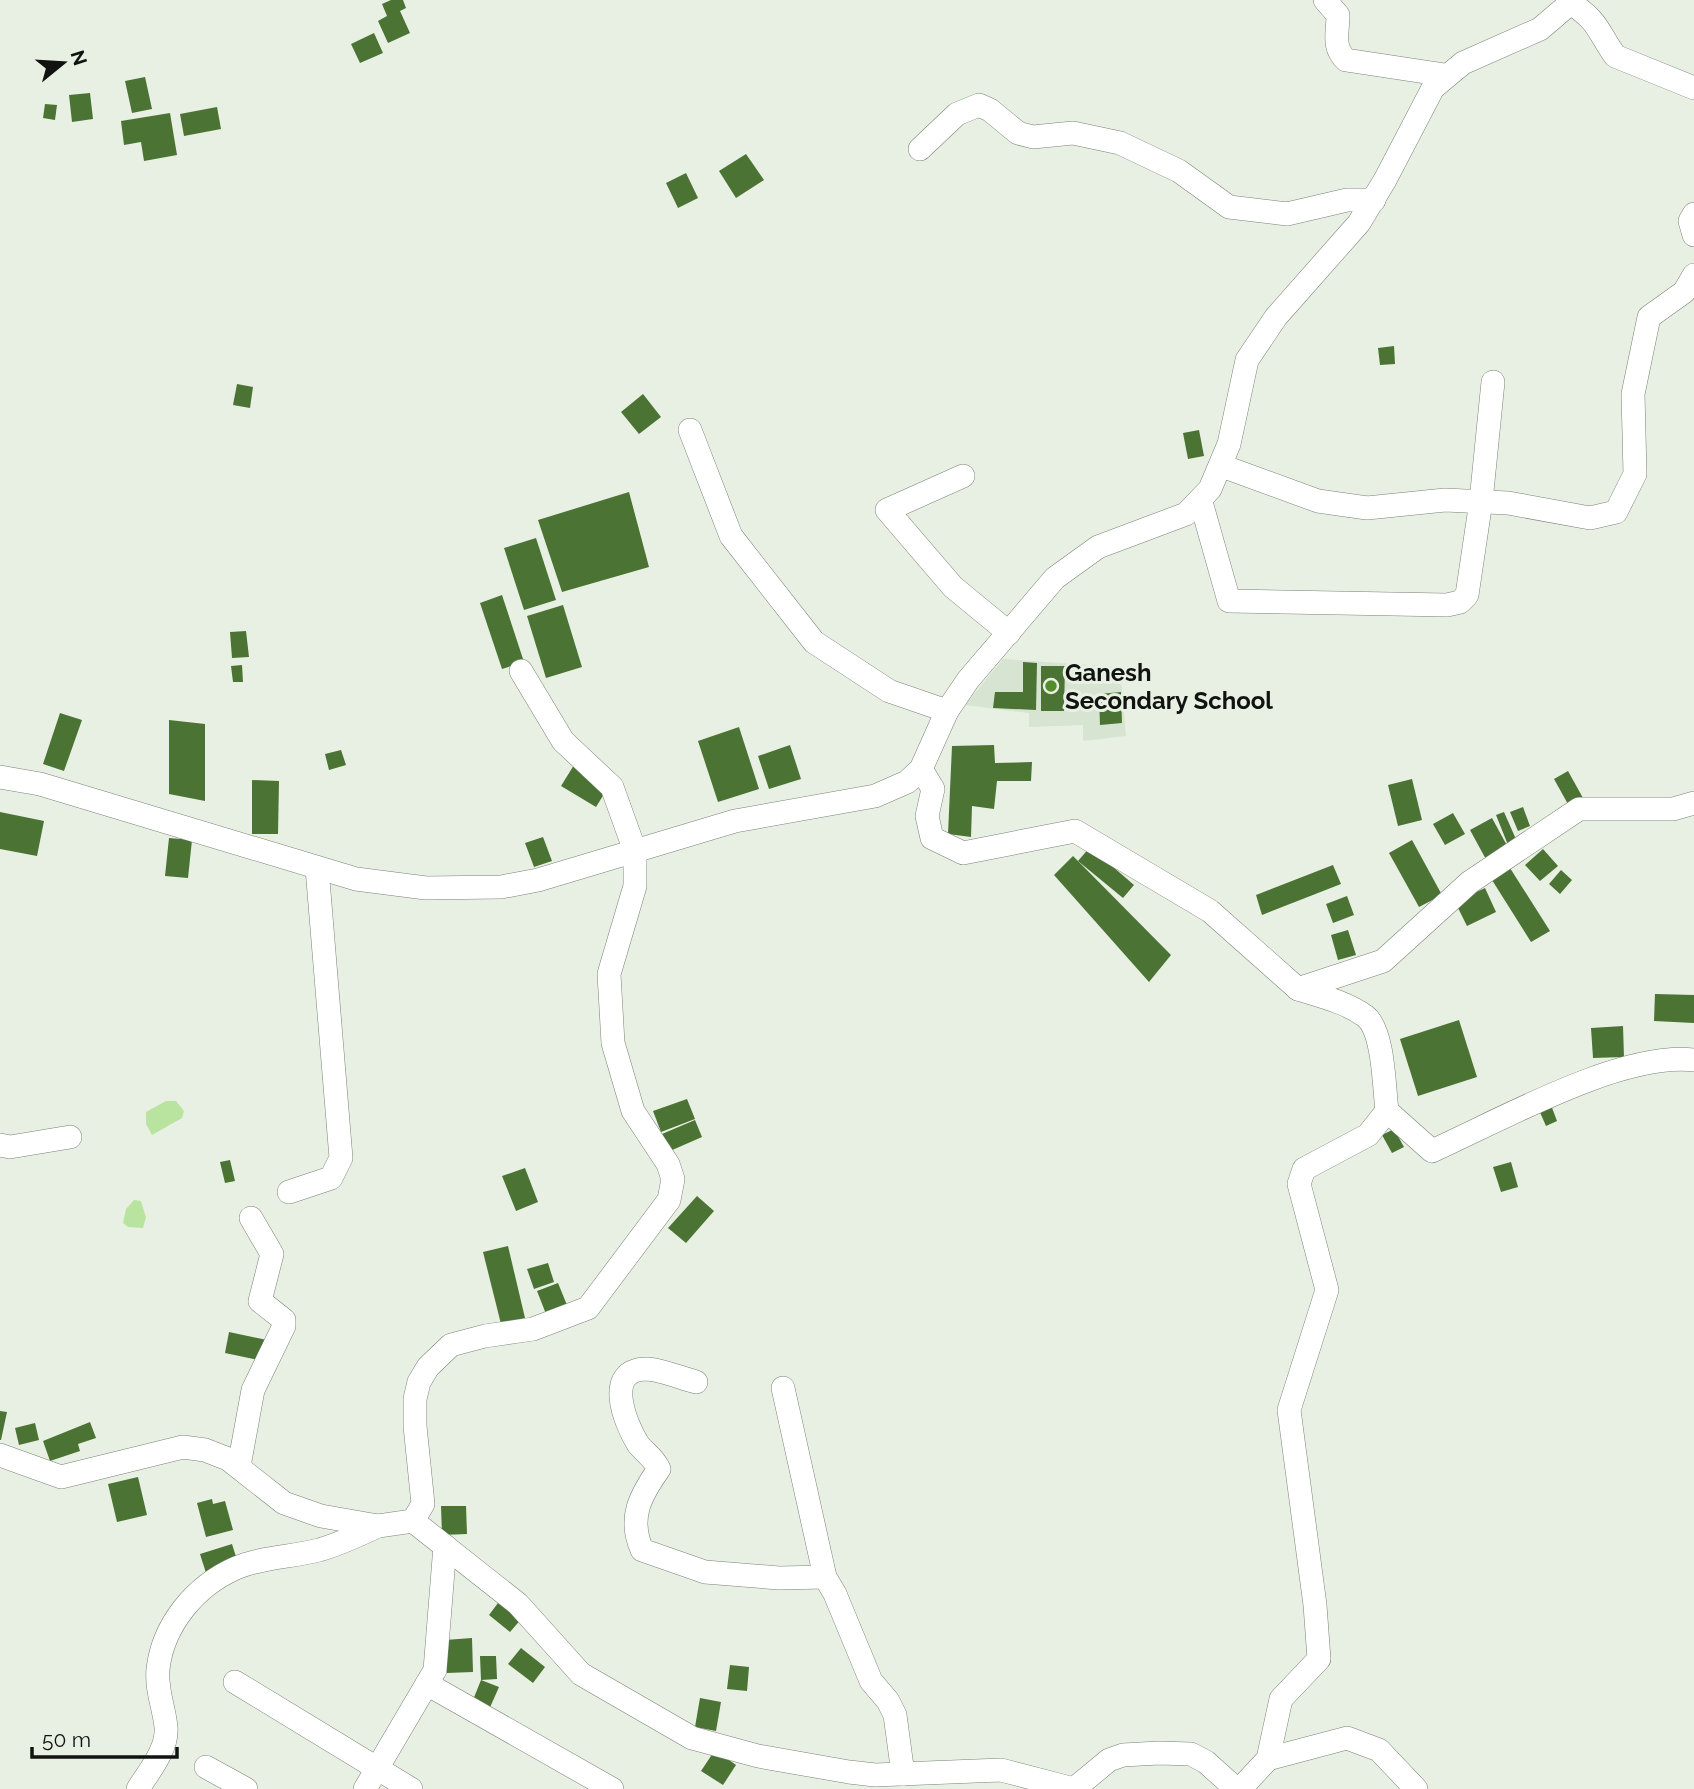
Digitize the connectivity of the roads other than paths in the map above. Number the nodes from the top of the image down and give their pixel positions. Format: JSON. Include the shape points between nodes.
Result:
{"nodes":[{"id":1,"x":1325,"y":0,"type":"edge"},
{"id":2,"x":1573,"y":2,"type":"edge"},
{"id":3,"x":1445,"y":75,"type":"junction"},
{"id":4,"x":1694,"y":88,"type":"edge"},
{"id":5,"x":920,"y":149,"type":"dead end"},
{"id":6,"x":1374,"y":200,"type":"junction"},
{"id":7,"x":1694,"y":214,"type":"edge"},
{"id":8,"x":1694,"y":235,"type":"edge"},
{"id":9,"x":1694,"y":275,"type":"edge"},
{"id":10,"x":1493,"y":382,"type":"dead end"},
{"id":11,"x":690,"y":430,"type":"dead end"},
{"id":12,"x":1222,"y":466,"type":"junction"},
{"id":13,"x":963,"y":476,"type":"dead end"},
{"id":14,"x":1481,"y":501,"type":"junction"},
{"id":15,"x":1200,"y":502,"type":"junction"},
{"id":16,"x":1009,"y":633,"type":"junction"},
{"id":17,"x":522,"y":671,"type":"dead end"},
{"id":18,"x":947,"y":710,"type":"junction"},
{"id":19,"x":921,"y":769,"type":"junction"},
{"id":20,"x":0,"y":777,"type":"edge"},
{"id":21,"x":1694,"y":803,"type":"edge"},
{"id":22,"x":635,"y":851,"type":"junction"},
{"id":23,"x":317,"y":868,"type":"junction"},
{"id":24,"x":1298,"y":989,"type":"junction"},
{"id":25,"x":1694,"y":1060,"type":"edge"},
{"id":26,"x":1387,"y":1111,"type":"junction"},
{"id":27,"x":70,"y":1137,"type":"dead end"},
{"id":28,"x":0,"y":1145,"type":"edge"},
{"id":29,"x":289,"y":1192,"type":"dead end"},
{"id":30,"x":251,"y":1218,"type":"dead end"},
{"id":31,"x":696,"y":1381,"type":"dead end"},
{"id":32,"x":783,"y":1388,"type":"dead end"},
{"id":33,"x":0,"y":1455,"type":"edge"},
{"id":34,"x":239,"y":1466,"type":"junction"},
{"id":35,"x":413,"y":1521,"type":"junction"},
{"id":36,"x":378,"y":1525,"type":"junction"},
{"id":37,"x":445,"y":1546,"type":"junction"},
{"id":38,"x":825,"y":1577,"type":"junction"},
{"id":39,"x":235,"y":1682,"type":"dead end"},
{"id":40,"x":427,"y":1684,"type":"junction"},
{"id":41,"x":1268,"y":1759,"type":"junction"},
{"id":42,"x":206,"y":1767,"type":"dead end"},
{"id":43,"x":903,"y":1774,"type":"junction"},
{"id":44,"x":370,"y":1779,"type":"edge"},
{"id":45,"x":138,"y":1789,"type":"edge"},
{"id":46,"x":246,"y":1789,"type":"edge"},
{"id":47,"x":411,"y":1789,"type":"edge"},
{"id":48,"x":612,"y":1789,"type":"edge"},
{"id":49,"x":1238,"y":1789,"type":"edge"},
{"id":50,"x":1416,"y":1789,"type":"edge"}],
"edges":[{"from":1,"to":3,"type":"street","via":[[1338,15],[1336,42],[1338,53],[1346,60]]},
{"from":2,"to":3,"type":"street","via":[[1540,29]]},
{"from":2,"to":4,"type":"street","via":[[1601,29],[1615,56]]},
{"from":3,"to":6,"type":"street","via":[[1424,102]]},
{"from":5,"to":6,"type":"street","via":[[957,114],[979,105],[1018,133],[1033,137],[1073,133],[1120,143],[1179,171],[1228,207],[1287,214],[1347,200]]},
{"from":6,"to":12,"type":"street","via":[[1342,244],[1276,317],[1247,360]]},
{"from":7,"to":8,"type":"street","via":[[1690,221]]},
{"from":9,"to":14,"type":"street","via":[[1684,292],[1649,317],[1633,394],[1635,474],[1616,512],[1590,518]]},
{"from":10,"to":14,"type":"street"},
{"from":11,"to":18,"type":"street","via":[[731,536],[814,642],[889,691]]},
{"from":12,"to":14,"type":"street","via":[[1318,500],[1367,508]]},
{"from":12,"to":15,"type":"street"},
{"from":13,"to":16,"type":"street","via":[[887,510],[953,587]]},
{"from":14,"to":15,"type":"street","via":[[1467,595],[1447,605],[1229,601]]},
{"from":15,"to":16,"type":"street","via":[[1170,522],[1098,547],[1075,562],[1040,593]]},
{"from":16,"to":18,"type":"street"},
{"from":17,"to":22,"type":"street","via":[[564,741],[612,787]]},
{"from":18,"to":19,"type":"street"},
{"from":19,"to":22,"type":"street","via":[[907,782],[875,796],[735,821]]},
{"from":19,"to":24,"type":"street","via":[[933,789],[927,816],[932,838],[963,853],[1075,831],[1210,911]]},
{"from":20,"to":23,"type":"street","via":[[40,784]]},
{"from":21,"to":24,"type":"street","via":[[1673,809],[1578,809],[1470,882],[1383,961]]},
{"from":22,"to":23,"type":"street","via":[[538,880],[465,889],[386,885]]},
{"from":22,"to":35,"type":"street","via":[[635,886],[608,974],[613,1043],[633,1111],[668,1164],[673,1179],[669,1200],[588,1308],[533,1329],[451,1345],[428,1367],[415,1399],[423,1504]]},
{"from":23,"to":29,"type":"street","via":[[341,1158],[331,1178]]},
{"from":24,"to":26,"type":"street","via":[[1367,1017],[1377,1032]]},
{"from":25,"to":26,"type":"street","via":[[1679,1058],[1609,1071],[1432,1152]]},
{"from":26,"to":41,"type":"street","via":[[1368,1135],[1304,1169],[1299,1184],[1327,1290],[1289,1410],[1319,1659],[1281,1699]]},
{"from":27,"to":28,"type":"street"},
{"from":30,"to":34,"type":"street","via":[[272,1254],[260,1301],[284,1320],[284,1326],[253,1390]]},
{"from":31,"to":38,"type":"street","via":[[646,1369],[627,1376],[621,1386],[622,1411],[639,1445],[659,1469],[639,1497],[635,1535],[642,1550],[705,1572]]},
{"from":32,"to":38,"type":"street"},
{"from":33,"to":34,"type":"street","via":[[61,1477],[183,1447],[205,1450]]},
{"from":34,"to":36,"type":"street","via":[[284,1503],[321,1516]]},
{"from":35,"to":36,"type":"street"},
{"from":35,"to":37,"type":"street"},
{"from":36,"to":45,"type":"street","via":[[324,1549],[236,1568],[188,1602],[168,1632],[159,1659],[157,1685],[166,1728],[164,1741]]},
{"from":37,"to":40,"type":"street","via":[[435,1670]]},
{"from":37,"to":43,"type":"street","via":[[518,1604],[582,1674],[692,1738],[758,1756],[849,1772]]},
{"from":38,"to":43,"type":"street","via":[[871,1681],[895,1715]]},
{"from":39,"to":44,"type":"street"},
{"from":40,"to":44,"type":"street"},
{"from":40,"to":48,"type":"street"},
{"from":41,"to":49,"type":"street"},
{"from":41,"to":50,"type":"street","via":[[1347,1738],[1379,1750]]},
{"from":42,"to":46,"type":"street"},
{"from":43,"to":49,"type":"street","via":[[1001,1770],[1074,1789],[1109,1760],[1123,1755],[1191,1754]]},
{"from":44,"to":47,"type":"street"}]}
